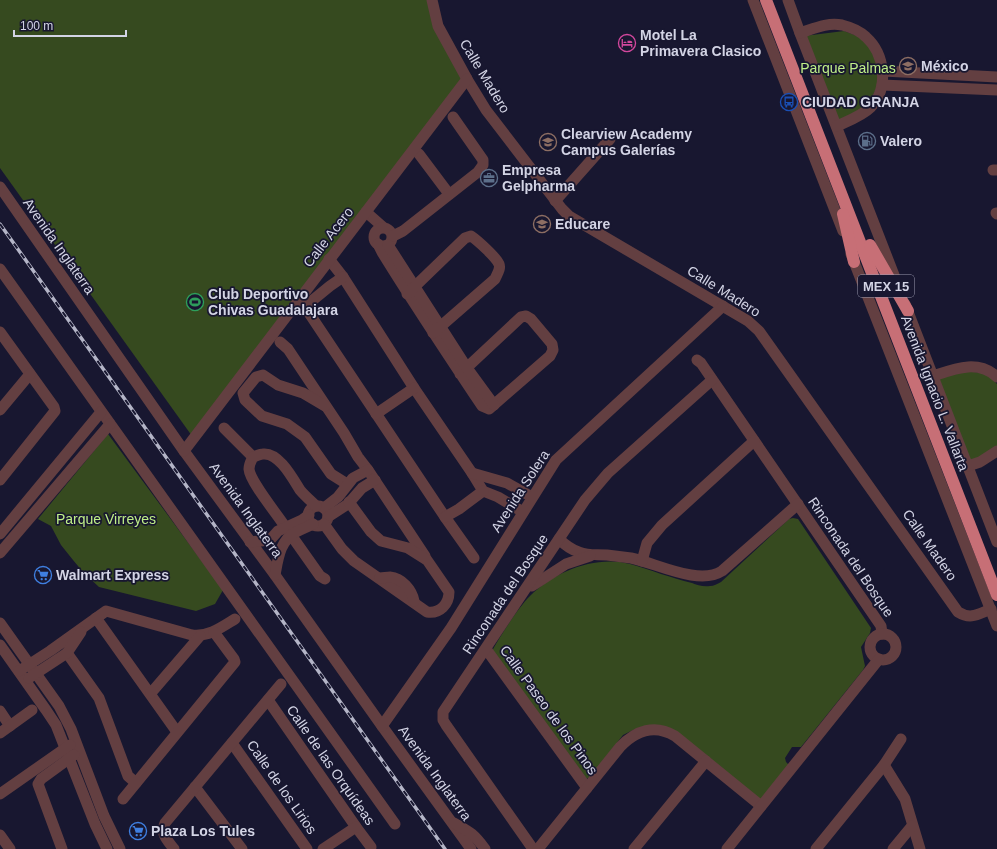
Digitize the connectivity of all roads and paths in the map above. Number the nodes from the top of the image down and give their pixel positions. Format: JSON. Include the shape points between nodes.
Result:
{"nodes":[{"id":1,"x":432,"y":0,"type":"edge"},
{"id":2,"x":753,"y":0,"type":"edge"},
{"id":3,"x":766,"y":0,"type":"edge"},
{"id":4,"x":774,"y":0,"type":"edge"},
{"id":5,"x":788,"y":0,"type":"edge"},
{"id":6,"x":800,"y":33,"type":"junction"},
{"id":7,"x":883,"y":71,"type":"junction"},
{"id":8,"x":997,"y":77,"type":"edge"},
{"id":9,"x":467,"y":79,"type":"junction"},
{"id":10,"x":882,"y":85,"type":"junction"},
{"id":11,"x":997,"y":90,"type":"edge"},
{"id":12,"x":453,"y":117,"type":"dead end"},
{"id":13,"x":837,"y":126,"type":"junction"},
{"id":14,"x":610,"y":139,"type":"dead end"},
{"id":15,"x":419,"y":154,"type":"dead end"},
{"id":16,"x":833,"y":170,"type":"junction"},
{"id":17,"x":0,"y":187,"type":"edge"},
{"id":18,"x":449,"y":194,"type":"junction"},
{"id":19,"x":555,"y":201,"type":"junction"},
{"id":20,"x":363,"y":217,"type":"junction"},
{"id":21,"x":383,"y":238,"type":"junction"},
{"id":22,"x":870,"y":244,"type":"junction"},
{"id":23,"x":329,"y":259,"type":"junction"},
{"id":24,"x":854,"y":262,"type":"junction"},
{"id":25,"x":0,"y":269,"type":"edge"},
{"id":26,"x":343,"y":277,"type":"junction"},
{"id":27,"x":411,"y":290,"type":"junction"},
{"id":28,"x":723,"y":306,"type":"junction"},
{"id":29,"x":908,"y":311,"type":"junction"},
{"id":30,"x":437,"y":330,"type":"junction"},
{"id":31,"x":0,"y":332,"type":"edge"},
{"id":32,"x":280,"y":342,"type":"dead end"},
{"id":33,"x":697,"y":360,"type":"dead end"},
{"id":34,"x":995,"y":370,"type":"edge"},
{"id":35,"x":464,"y":371,"type":"junction"},
{"id":36,"x":30,"y":374,"type":"junction"},
{"id":37,"x":306,"y":375,"type":"junction"},
{"id":38,"x":933,"y":376,"type":"junction"},
{"id":39,"x":712,"y":380,"type":"junction"},
{"id":40,"x":414,"y":388,"type":"junction"},
{"id":41,"x":294,"y":390,"type":"junction"},
{"id":42,"x":0,"y":408,"type":"edge"},
{"id":43,"x":328,"y":408,"type":"junction"},
{"id":44,"x":101,"y":412,"type":"junction"},
{"id":45,"x":376,"y":414,"type":"junction"},
{"id":46,"x":110,"y":424,"type":"junction"},
{"id":47,"x":224,"y":428,"type":"dead end"},
{"id":48,"x":754,"y":441,"type":"junction"},
{"id":49,"x":184,"y":451,"type":"junction"},
{"id":50,"x":997,"y":451,"type":"edge"},
{"id":51,"x":253,"y":457,"type":"junction"},
{"id":52,"x":968,"y":466,"type":"junction"},
{"id":53,"x":368,"y":470,"type":"junction"},
{"id":54,"x":472,"y":473,"type":"junction"},
{"id":55,"x":0,"y":480,"type":"edge"},
{"id":56,"x":375,"y":480,"type":"junction"},
{"id":57,"x":347,"y":484,"type":"junction"},
{"id":58,"x":36,"y":490,"type":"junction"},
{"id":59,"x":483,"y":491,"type":"junction"},
{"id":60,"x":532,"y":497,"type":"junction"},
{"id":61,"x":47,"y":499,"type":"junction"},
{"id":62,"x":349,"y":502,"type":"junction"},
{"id":63,"x":798,"y":504,"type":"junction"},
{"id":64,"x":523,"y":512,"type":"junction"},
{"id":65,"x":319,"y":516,"type":"junction"},
{"id":66,"x":445,"y":517,"type":"junction"},
{"id":67,"x":289,"y":531,"type":"junction"},
{"id":68,"x":409,"y":531,"type":"junction"},
{"id":69,"x":0,"y":534,"type":"edge"},
{"id":70,"x":559,"y":539,"type":"junction"},
{"id":71,"x":270,"y":540,"type":"junction"},
{"id":72,"x":250,"y":542,"type":"junction"},
{"id":73,"x":997,"y":542,"type":"edge"},
{"id":74,"x":394,"y":544,"type":"junction"},
{"id":75,"x":280,"y":552,"type":"junction"},
{"id":76,"x":0,"y":553,"type":"edge"},
{"id":77,"x":591,"y":555,"type":"junction"},
{"id":78,"x":474,"y":558,"type":"dead end"},
{"id":79,"x":427,"y":560,"type":"junction"},
{"id":80,"x":642,"y":561,"type":"junction"},
{"id":81,"x":997,"y":573,"type":"edge"},
{"id":82,"x":275,"y":575,"type":"junction"},
{"id":83,"x":325,"y":579,"type":"dead end"},
{"id":84,"x":523,"y":594,"type":"junction"},
{"id":85,"x":997,"y":595,"type":"edge"},
{"id":86,"x":990,"y":609,"type":"junction"},
{"id":87,"x":96,"y":618,"type":"junction"},
{"id":88,"x":235,"y":619,"type":"dead end"},
{"id":89,"x":0,"y":623,"type":"edge"},
{"id":90,"x":84,"y":626,"type":"junction"},
{"id":91,"x":997,"y":626,"type":"edge"},
{"id":92,"x":214,"y":632,"type":"junction"},
{"id":93,"x":882,"y":634,"type":"junction"},
{"id":94,"x":200,"y":636,"type":"junction"},
{"id":95,"x":0,"y":645,"type":"edge"},
{"id":96,"x":486,"y":649,"type":"junction"},
{"id":97,"x":67,"y":653,"type":"junction"},
{"id":98,"x":879,"y":660,"type":"junction"},
{"id":99,"x":32,"y":669,"type":"junction"},
{"id":100,"x":22,"y":676,"type":"junction"},
{"id":101,"x":281,"y":684,"type":"dead end"},
{"id":102,"x":151,"y":693,"type":"junction"},
{"id":103,"x":268,"y":700,"type":"junction"},
{"id":104,"x":32,"y":710,"type":"dead end"},
{"id":105,"x":0,"y":711,"type":"edge"},
{"id":106,"x":10,"y":726,"type":"junction"},
{"id":107,"x":382,"y":726,"type":"junction"},
{"id":108,"x":177,"y":732,"type":"junction"},
{"id":109,"x":0,"y":733,"type":"edge"},
{"id":110,"x":901,"y":738,"type":"dead end"},
{"id":111,"x":232,"y":743,"type":"junction"},
{"id":112,"x":78,"y":747,"type":"junction"},
{"id":113,"x":67,"y":753,"type":"junction"},
{"id":114,"x":706,"y":761,"type":"junction"},
{"id":115,"x":884,"y":765,"type":"junction"},
{"id":116,"x":136,"y":783,"type":"junction"},
{"id":117,"x":195,"y":787,"type":"junction"},
{"id":118,"x":587,"y":788,"type":"junction"},
{"id":119,"x":0,"y":794,"type":"edge"},
{"id":120,"x":123,"y":799,"type":"dead end"},
{"id":121,"x":762,"y":806,"type":"junction"},
{"id":122,"x":452,"y":822,"type":"junction"},
{"id":123,"x":395,"y":824,"type":"dead end"},
{"id":124,"x":912,"y":826,"type":"junction"},
{"id":125,"x":356,"y":827,"type":"junction"},
{"id":126,"x":105,"y":832,"type":"junction"},
{"id":127,"x":0,"y":835,"type":"edge"},
{"id":128,"x":370,"y":846,"type":"dead end"},
{"id":129,"x":532,"y":848,"type":"edge"},
{"id":130,"x":10,"y":849,"type":"edge"},
{"id":131,"x":62,"y":849,"type":"edge"},
{"id":132,"x":107,"y":849,"type":"edge"},
{"id":133,"x":120,"y":849,"type":"edge"},
{"id":134,"x":174,"y":849,"type":"edge"},
{"id":135,"x":242,"y":849,"type":"edge"},
{"id":136,"x":307,"y":849,"type":"edge"},
{"id":137,"x":323,"y":849,"type":"edge"},
{"id":138,"x":471,"y":849,"type":"edge"},
{"id":139,"x":485,"y":849,"type":"edge"},
{"id":140,"x":634,"y":849,"type":"edge"},
{"id":141,"x":727,"y":849,"type":"edge"},
{"id":142,"x":816,"y":849,"type":"edge"},
{"id":143,"x":893,"y":849,"type":"edge"},
{"id":144,"x":920,"y":849,"type":"edge"}],
"edges":[{"from":1,"to":9,"type":"street","name":"Calle Madero","via":[[438,26]]},
{"from":2,"to":24,"type":"street"},
{"from":3,"to":16,"type":"highway","name":"Avenida Ignacio L. Vallarta","number":"MEX 15"},
{"from":4,"to":22,"type":"highway","name":"Avenida Ignacio L. Vallarta","number":"MEX 15"},
{"from":5,"to":6,"type":"street"},
{"from":6,"to":7,"type":"street","via":[[828,25],[841,25],[855,30],[866,37],[875,48]]},
{"from":6,"to":13,"type":"street"},
{"from":7,"to":8,"type":"street"},
{"from":7,"to":10,"type":"street"},
{"from":9,"to":19,"type":"street","name":"Calle Madero","via":[[486,110]]},
{"from":9,"to":20,"type":"street","name":"Calle Acero"},
{"from":10,"to":11,"type":"street"},
{"from":10,"to":13,"type":"street","via":[[872,106],[864,113]]},
{"from":12,"to":18,"type":"street","via":[[483,160],[483,165],[478,172]]},
{"from":13,"to":29,"type":"street"},
{"from":14,"to":19,"type":"street"},
{"from":15,"to":18,"type":"street"},
{"from":16,"to":24,"type":"highway"},
{"from":16,"to":85,"type":"highway","name":"Avenida Ignacio L. Vallarta","number":"MEX 15"},
{"from":17,"to":49,"type":"street","name":"Avenida Inglaterra"},
{"from":18,"to":21,"type":"street","via":[[403,231]]},
{"from":19,"to":28,"type":"street","name":"Calle Madero","via":[[569,216]]},
{"from":20,"to":21,"type":"street"},
{"from":20,"to":23,"type":"street","name":"Calle Acero"},
{"from":21,"to":27,"type":"street"},
{"from":22,"to":29,"type":"highway"},
{"from":22,"to":81,"type":"highway","name":"Avenida Ignacio L. Vallarta","number":"MEX 15"},
{"from":23,"to":26,"type":"street"},
{"from":23,"to":49,"type":"street","name":"Calle Acero"},
{"from":24,"to":86,"type":"street"},
{"from":25,"to":44,"type":"street"},
{"from":26,"to":40,"type":"street"},
{"from":26,"to":45,"type":"street","via":[[308,304],[307,310]]},
{"from":27,"to":30,"type":"street"},
{"from":27,"to":30,"type":"street","via":[[465,238],[471,236],[499,263],[495,279]]},
{"from":28,"to":60,"type":"street","name":"Avenida Solera","via":[[562,453]]},
{"from":28,"to":86,"type":"street","name":"Calle Madero","via":[[759,331],[958,612],[974,616]]},
{"from":29,"to":38,"type":"street"},
{"from":30,"to":35,"type":"street"},
{"from":31,"to":36,"type":"street"},
{"from":32,"to":37,"type":"street","via":[[288,348]]},
{"from":33,"to":39,"type":"street","name":"Rinconada del Bosque"},
{"from":34,"to":38,"type":"street","via":[[970,366]]},
{"from":35,"to":35,"type":"street","via":[[521,317],[531,319],[552,344],[550,356],[494,405]]},
{"from":36,"to":42,"type":"street"},
{"from":36,"to":55,"type":"street","via":[[55,411]]},
{"from":37,"to":41,"type":"street"},
{"from":37,"to":43,"type":"street"},
{"from":38,"to":52,"type":"street"},
{"from":39,"to":48,"type":"street","name":"Rinconada del Bosque"},
{"from":39,"to":70,"type":"street","name":"Rinconada del Bosque","via":[[608,473],[585,500]]},
{"from":40,"to":45,"type":"street"},
{"from":40,"to":54,"type":"street"},
{"from":41,"to":43,"type":"street"},
{"from":41,"to":57,"type":"street","via":[[263,376],[256,377],[243,393],[245,400],[262,416],[287,424],[305,437],[331,474]]},
{"from":43,"to":53,"type":"street"},
{"from":44,"to":46,"type":"street"},
{"from":44,"to":58,"type":"street"},
{"from":45,"to":66,"type":"street"},
{"from":46,"to":61,"type":"street"},
{"from":46,"to":123,"type":"street"},
{"from":47,"to":51,"type":"street"},
{"from":48,"to":63,"type":"street","name":"Rinconada del Bosque"},
{"from":48,"to":80,"type":"street","via":[[662,525],[647,543]]},
{"from":49,"to":72,"type":"street","name":"Avenida Inglaterra"},
{"from":50,"to":52,"type":"street"},
{"from":51,"to":65,"type":"street","via":[[270,455],[280,461]]},
{"from":51,"to":67,"type":"street","via":[[249,470],[254,482]]},
{"from":52,"to":73,"type":"street"},
{"from":53,"to":56,"type":"street"},
{"from":53,"to":57,"type":"street","via":[[355,476]]},
{"from":54,"to":59,"type":"street"},
{"from":54,"to":60,"type":"street","via":[[507,483]]},
{"from":56,"to":62,"type":"street","via":[[362,488]]},
{"from":56,"to":68,"type":"street"},
{"from":57,"to":65,"type":"street"},
{"from":58,"to":61,"type":"street"},
{"from":58,"to":69,"type":"street"},
{"from":59,"to":64,"type":"street"},
{"from":59,"to":66,"type":"street"},
{"from":60,"to":64,"type":"street","name":"Avenida Solera"},
{"from":61,"to":76,"type":"street"},
{"from":62,"to":65,"type":"street"},
{"from":62,"to":74,"type":"street","via":[[371,532],[381,541]]},
{"from":63,"to":80,"type":"street","via":[[722,571],[713,576],[678,573]]},
{"from":63,"to":93,"type":"street","name":"Rinconada del Bosque","via":[[881,626]]},
{"from":64,"to":107,"type":"street","name":"Avenida Solera","via":[[451,628]]},
{"from":65,"to":67,"type":"street"},
{"from":65,"to":79,"type":"street","via":[[342,549],[362,568],[380,578],[389,577],[401,582],[410,591],[414,602],[427,612],[432,612],[444,606],[449,598],[449,592]]},
{"from":66,"to":78,"type":"street"},
{"from":67,"to":71,"type":"street","via":[[278,531]]},
{"from":67,"to":75,"type":"street"},
{"from":67,"to":83,"type":"street","via":[[320,576]]},
{"from":68,"to":74,"type":"street"},
{"from":68,"to":79,"type":"street"},
{"from":70,"to":77,"type":"street","via":[[577,552]]},
{"from":70,"to":84,"type":"street","name":"Rinconada del Bosque"},
{"from":71,"to":72,"type":"street"},
{"from":71,"to":75,"type":"street"},
{"from":72,"to":82,"type":"street","name":"Avenida Inglaterra"},
{"from":74,"to":79,"type":"street","via":[[408,548]]},
{"from":75,"to":82,"type":"street"},
{"from":77,"to":80,"type":"street"},
{"from":77,"to":84,"type":"street","via":[[566,564],[542,578]]},
{"from":82,"to":107,"type":"street","name":"Avenida Inglaterra"},
{"from":84,"to":96,"type":"street","name":"Rinconada del Bosque"},
{"from":86,"to":91,"type":"street"},
{"from":87,"to":90,"type":"street"},
{"from":87,"to":94,"type":"street","via":[[106,611]]},
{"from":87,"to":102,"type":"street"},
{"from":88,"to":92,"type":"street"},
{"from":89,"to":99,"type":"street"},
{"from":90,"to":97,"type":"street"},
{"from":90,"to":99,"type":"street"},
{"from":92,"to":94,"type":"street"},
{"from":92,"to":108,"type":"street","via":[[235,662]]},
{"from":93,"to":98,"type":"street","via":[[873,638],[870,648],[874,657]]},
{"from":93,"to":98,"type":"street","via":[[890,636],[895,641],[897,649],[893,656]]},
{"from":94,"to":102,"type":"street"},
{"from":95,"to":100,"type":"street"},
{"from":96,"to":118,"type":"street","name":"Calle Paseo de los Pinos"},
{"from":96,"to":129,"type":"street","name":"Rinconada del Bosque","via":[[443,712],[443,720]]},
{"from":97,"to":99,"type":"street"},
{"from":97,"to":116,"type":"street","via":[[98,698],[128,776]]},
{"from":98,"to":121,"type":"street"},
{"from":99,"to":100,"type":"street"},
{"from":99,"to":112,"type":"street","via":[[59,706]]},
{"from":100,"to":113,"type":"street","via":[[56,725]]},
{"from":101,"to":103,"type":"street"},
{"from":102,"to":108,"type":"street"},
{"from":103,"to":111,"type":"street"},
{"from":103,"to":125,"type":"street","name":"Calle de las Orquídeas"},
{"from":104,"to":106,"type":"street"},
{"from":105,"to":106,"type":"street"},
{"from":106,"to":109,"type":"street"},
{"from":107,"to":122,"type":"street","name":"Avenida Inglaterra"},
{"from":108,"to":116,"type":"street"},
{"from":110,"to":115,"type":"street"},
{"from":111,"to":117,"type":"street"},
{"from":111,"to":136,"type":"street","name":"Calle de los Lirios"},
{"from":112,"to":113,"type":"street"},
{"from":112,"to":126,"type":"street"},
{"from":113,"to":119,"type":"street"},
{"from":113,"to":126,"type":"street"},
{"from":113,"to":131,"type":"street","via":[[38,784]]},
{"from":114,"to":118,"type":"street","via":[[670,733],[649,729],[627,740]]},
{"from":114,"to":121,"type":"street"},
{"from":114,"to":140,"type":"street"},
{"from":115,"to":124,"type":"street","via":[[905,799]]},
{"from":115,"to":142,"type":"street"},
{"from":116,"to":120,"type":"street"},
{"from":117,"to":134,"type":"street","via":[[162,827]]},
{"from":117,"to":135,"type":"street"},
{"from":118,"to":129,"type":"street"},
{"from":121,"to":141,"type":"street"},
{"from":122,"to":138,"type":"street","name":"Avenida Inglaterra"},
{"from":122,"to":139,"type":"street","via":[[467,830]]},
{"from":124,"to":143,"type":"street"},
{"from":124,"to":144,"type":"street"},
{"from":125,"to":128,"type":"street","name":"Calle de las Orquídeas"},
{"from":125,"to":137,"type":"street"},
{"from":126,"to":132,"type":"street"},
{"from":126,"to":133,"type":"street"},
{"from":127,"to":130,"type":"street"}]}
